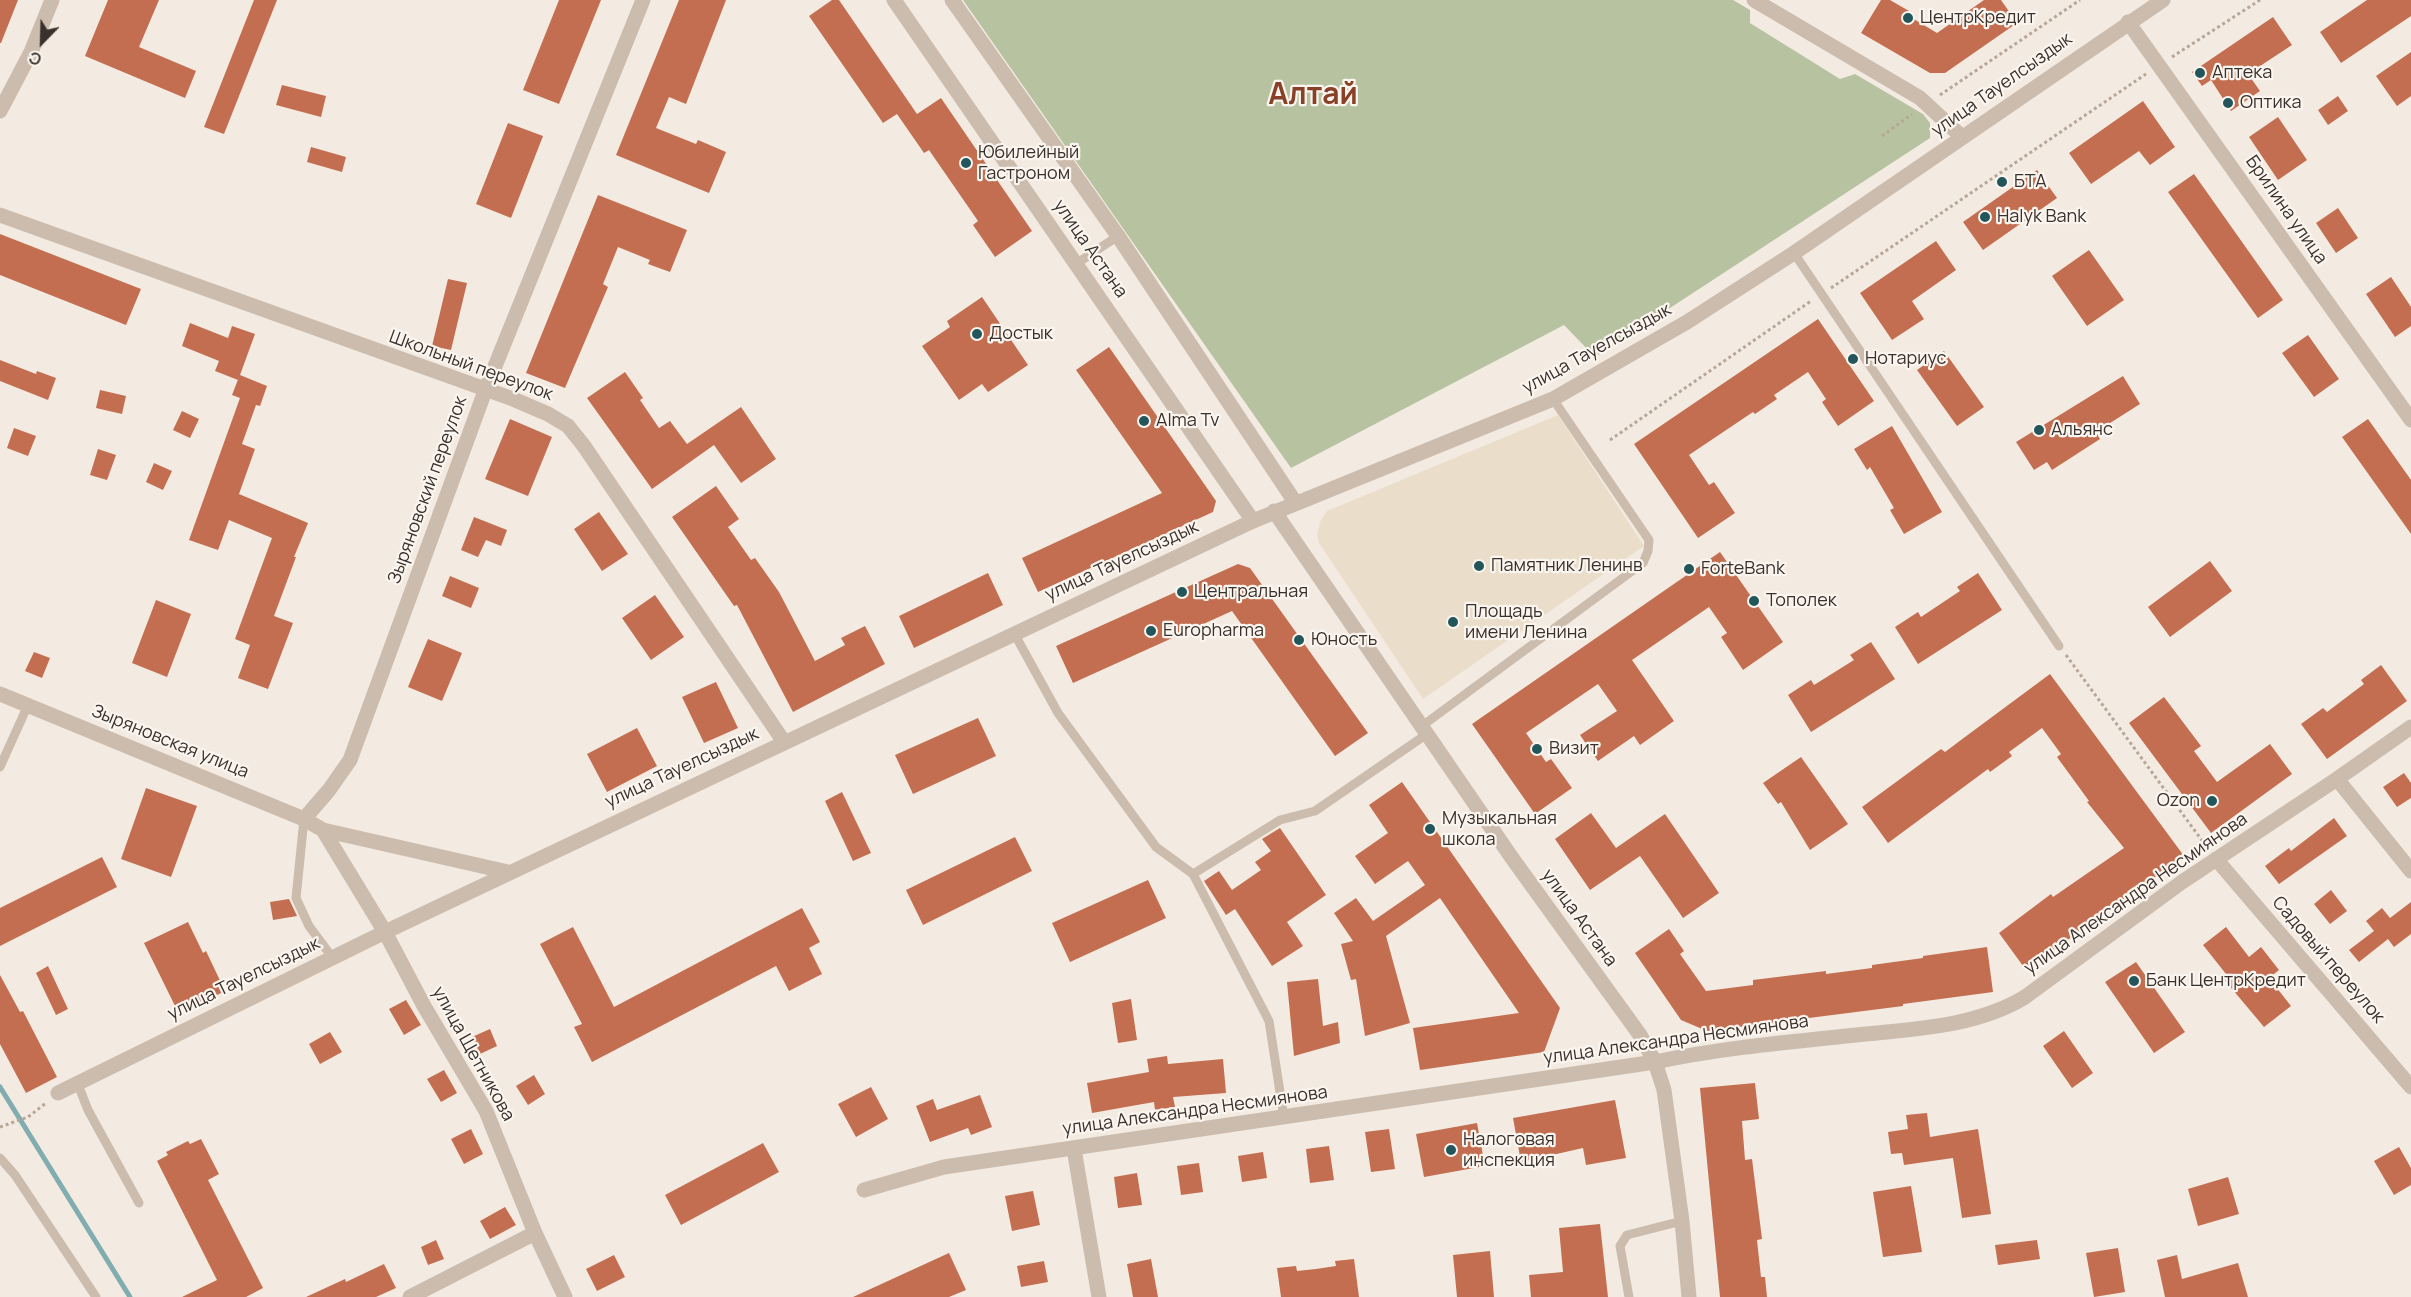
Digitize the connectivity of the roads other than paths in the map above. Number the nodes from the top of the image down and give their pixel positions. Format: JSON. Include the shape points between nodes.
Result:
{"nodes":[{"id":1,"x":52,"y":0,"type":"edge"},
{"id":2,"x":643,"y":0,"type":"edge"},
{"id":3,"x":894,"y":0,"type":"edge"},
{"id":4,"x":952,"y":0,"type":"edge"},
{"id":5,"x":1754,"y":0,"type":"edge"},
{"id":6,"x":2163,"y":0,"type":"edge"},
{"id":7,"x":2128,"y":22,"type":"junction"},
{"id":8,"x":0,"y":111,"type":"edge"},
{"id":9,"x":1962,"y":137,"type":"junction"},
{"id":10,"x":0,"y":215,"type":"edge"},
{"id":11,"x":1118,"y":236,"type":"junction"},
{"id":12,"x":1794,"y":254,"type":"junction"},
{"id":13,"x":1076,"y":264,"type":"junction"},
{"id":14,"x":485,"y":391,"type":"junction"},
{"id":15,"x":1553,"y":399,"type":"junction"},
{"id":16,"x":2411,"y":420,"type":"edge"},
{"id":17,"x":1295,"y":502,"type":"junction"},
{"id":18,"x":1274,"y":511,"type":"junction"},
{"id":19,"x":1253,"y":520,"type":"junction"},
{"id":20,"x":1014,"y":633,"type":"junction"},
{"id":21,"x":2059,"y":646,"type":"road end"},
{"id":22,"x":0,"y":694,"type":"edge"},
{"id":23,"x":28,"y":705,"type":"junction"},
{"id":24,"x":2411,"y":727,"type":"edge"},
{"id":25,"x":1424,"y":730,"type":"junction"},
{"id":26,"x":784,"y":742,"type":"junction"},
{"id":27,"x":0,"y":767,"type":"edge"},
{"id":28,"x":2337,"y":779,"type":"junction"},
{"id":29,"x":304,"y":819,"type":"junction"},
{"id":30,"x":323,"y":830,"type":"junction"},
{"id":31,"x":2216,"y":859,"type":"junction"},
{"id":32,"x":2411,"y":871,"type":"edge"},
{"id":33,"x":508,"y":872,"type":"junction"},
{"id":34,"x":1193,"y":874,"type":"junction"},
{"id":35,"x":385,"y":932,"type":"junction"},
{"id":36,"x":332,"y":957,"type":"junction"},
{"id":37,"x":1655,"y":1062,"type":"junction"},
{"id":38,"x":77,"y":1082,"type":"junction"},
{"id":39,"x":2411,"y":1087,"type":"edge"},
{"id":40,"x":58,"y":1093,"type":"road end"},
{"id":41,"x":1284,"y":1118,"type":"junction"},
{"id":42,"x":1074,"y":1149,"type":"junction"},
{"id":43,"x":0,"y":1158,"type":"edge"},
{"id":44,"x":864,"y":1190,"type":"dead end"},
{"id":45,"x":139,"y":1203,"type":"dead end"},
{"id":46,"x":1682,"y":1221,"type":"junction"},
{"id":47,"x":535,"y":1233,"type":"junction"},
{"id":48,"x":96,"y":1297,"type":"edge"},
{"id":49,"x":410,"y":1297,"type":"edge"},
{"id":50,"x":565,"y":1297,"type":"edge"},
{"id":51,"x":1099,"y":1297,"type":"edge"},
{"id":52,"x":1629,"y":1297,"type":"edge"},
{"id":53,"x":1689,"y":1297,"type":"edge"}],
"edges":[{"from":1,"to":8,"type":"street","via":[[31,52]]},
{"from":2,"to":14,"type":"street","name":"Зыряновский переулок"},
{"from":3,"to":13,"type":"street","name":"улица Астана"},
{"from":4,"to":11,"type":"street","name":"улица Астана"},
{"from":5,"to":9,"type":"street","via":[[1927,104]]},
{"from":6,"to":7,"type":"street","name":"улица Тауелсыздык"},
{"from":7,"to":9,"type":"street","name":"улица Тауелсыздык"},
{"from":7,"to":16,"type":"street","name":"Брилина улица"},
{"from":9,"to":12,"type":"street","name":"улица Тауелсыздык"},
{"from":10,"to":14,"type":"street","name":"Школьный переулок"},
{"from":11,"to":13,"type":"lane"},
{"from":11,"to":17,"type":"street","name":"улица Астана"},
{"from":12,"to":15,"type":"street","name":"улица Тауелсыздык","via":[[1687,322]]},
{"from":12,"to":21,"type":"lane"},
{"from":13,"to":19,"type":"street","name":"улица Астана"},
{"from":14,"to":26,"type":"street","name":"Школьный переулок","via":[[548,414],[568,426]]},
{"from":14,"to":29,"type":"street","name":"Зыряновский переулок","via":[[350,760]]},
{"from":15,"to":17,"type":"street","name":"улица Тауелсыздык"},
{"from":15,"to":25,"type":"lane","via":[[1650,540],[1648,552],[1643,563]]},
{"from":17,"to":18,"type":"street","name":"улица Тауелсыздык"},
{"from":18,"to":19,"type":"street","name":"улица Тауелсыздык"},
{"from":18,"to":25,"type":"street","name":"улица Астана"},
{"from":19,"to":20,"type":"street","name":"улица Тауелсыздык"},
{"from":20,"to":26,"type":"street","name":"улица Тауелсыздык"},
{"from":20,"to":34,"type":"lane","via":[[1058,713],[1144,831],[1156,847]]},
{"from":22,"to":23,"type":"street","name":"Зыряновская улица"},
{"from":23,"to":27,"type":"lane"},
{"from":23,"to":29,"type":"street","name":"Зыряновская улица"},
{"from":24,"to":28,"type":"street","name":"улица Александра Несмиянова"},
{"from":25,"to":34,"type":"lane","via":[[1315,811],[1280,820]]},
{"from":25,"to":37,"type":"street","name":"улица Астана","via":[[1640,1035]]},
{"from":26,"to":33,"type":"street","name":"улица Тауелсыздык"},
{"from":28,"to":31,"type":"street","name":"улица Александра Несмиянова"},
{"from":28,"to":32,"type":"street"},
{"from":29,"to":30,"type":"street","name":"Зыряновская улица"},
{"from":29,"to":36,"type":"lane","via":[[297,898],[309,926]]},
{"from":30,"to":33,"type":"street"},
{"from":30,"to":35,"type":"street","name":"улица Щетникова"},
{"from":31,"to":37,"type":"street","name":"улица Александра Несмиянова","via":[[2006,1009],[1914,1028]]},
{"from":31,"to":39,"type":"street","name":"Садовый переулок"},
{"from":33,"to":35,"type":"street","name":"улица Тауелсыздык"},
{"from":34,"to":41,"type":"lane","via":[[1269,1021]]},
{"from":35,"to":36,"type":"street","name":"улица Тауелсыздык"},
{"from":35,"to":47,"type":"street","name":"улица Щетникова","via":[[486,1112]]},
{"from":36,"to":38,"type":"street","name":"улица Тауелсыздык"},
{"from":37,"to":41,"type":"street","name":"улица Александра Несмиянова"},
{"from":37,"to":46,"type":"street","name":"улица Астана","via":[[1664,1090]]},
{"from":38,"to":40,"type":"street","name":"улица Тауелсыздык"},
{"from":38,"to":45,"type":"lane"},
{"from":41,"to":42,"type":"street","name":"улица Александра Несмиянова"},
{"from":42,"to":44,"type":"street","name":"улица Александра Несмиянова","via":[[944,1167]]},
{"from":42,"to":51,"type":"street"},
{"from":43,"to":48,"type":"lane"},
{"from":46,"to":52,"type":"lane","via":[[1627,1235],[1622,1240]]},
{"from":46,"to":53,"type":"street","name":"улица Астана"},
{"from":47,"to":49,"type":"street"},
{"from":47,"to":50,"type":"street","name":"улица Щетникова"}]}
